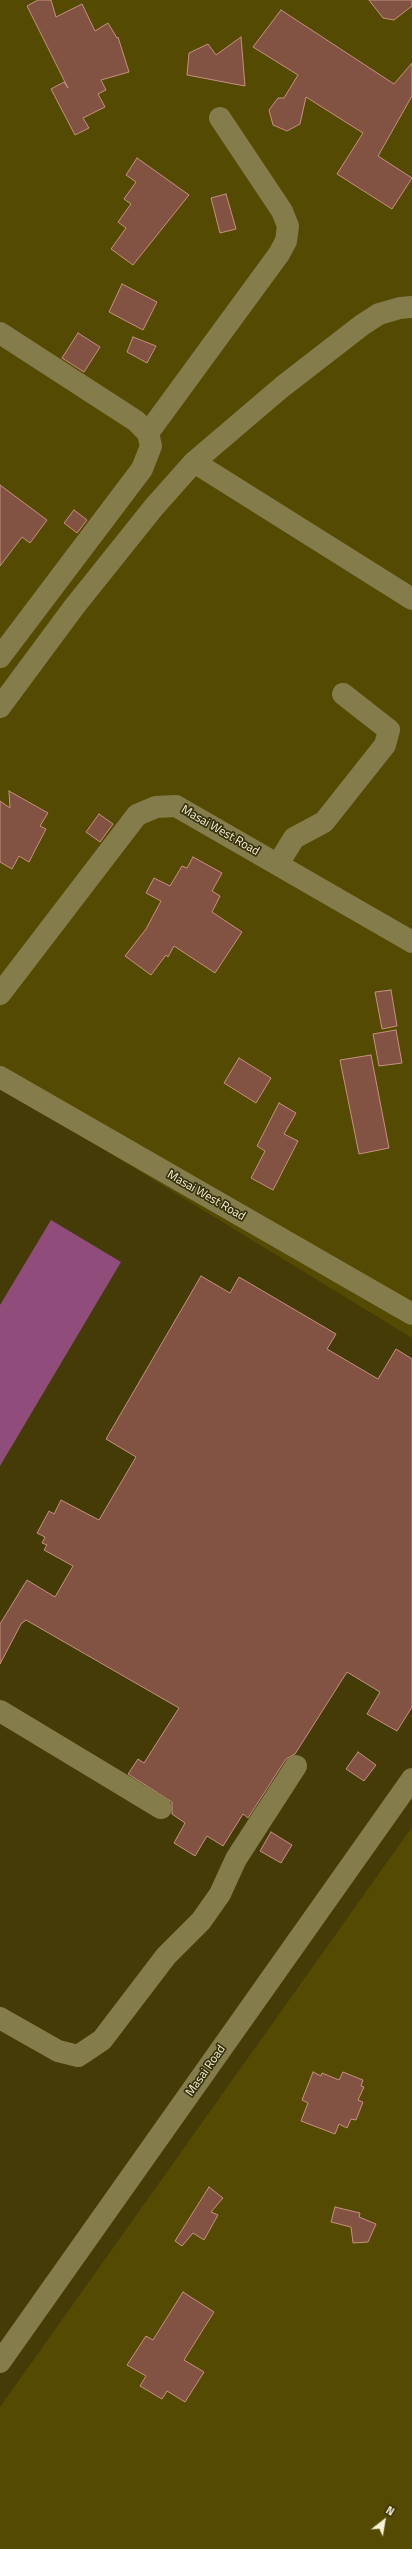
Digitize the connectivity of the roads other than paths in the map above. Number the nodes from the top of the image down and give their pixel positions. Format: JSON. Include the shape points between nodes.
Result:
{"nodes":[{"id":1,"x":220,"y":118,"type":"dead end"},
{"id":2,"x":412,"y":307,"type":"edge"},
{"id":3,"x":0,"y":333,"type":"edge"},
{"id":4,"x":148,"y":433,"type":"junction"},
{"id":5,"x":194,"y":462,"type":"junction"},
{"id":6,"x":412,"y":599,"type":"edge"},
{"id":7,"x":0,"y":657,"type":"edge"},
{"id":8,"x":343,"y":694,"type":"dead end"},
{"id":9,"x":0,"y":707,"type":"edge"},
{"id":10,"x":278,"y":864,"type":"junction"},
{"id":11,"x":412,"y":942,"type":"edge"},
{"id":12,"x":0,"y":994,"type":"edge"},
{"id":13,"x":0,"y":1077,"type":"edge"},
{"id":14,"x":412,"y":1314,"type":"edge"},
{"id":15,"x":0,"y":1711,"type":"edge"},
{"id":16,"x":296,"y":1766,"type":"dead end"},
{"id":17,"x":412,"y":1779,"type":"edge"},
{"id":18,"x":161,"y":1808,"type":"dead end"},
{"id":19,"x":0,"y":2018,"type":"edge"},
{"id":20,"x":0,"y":2362,"type":"edge"}],
"edges":[{"from":1,"to":4,"type":"street","via":[[282,211],[288,226],[286,241]]},
{"from":2,"to":5,"type":"street","via":[[379,314],[362,325],[282,387]]},
{"from":3,"to":4,"type":"street","via":[[136,421]]},
{"from":4,"to":7,"type":"street","via":[[151,446],[142,469]]},
{"from":5,"to":6,"type":"street"},
{"from":5,"to":9,"type":"street","via":[[154,507],[74,607]]},
{"from":8,"to":10,"type":"street","via":[[389,730],[385,745],[324,822],[294,838]]},
{"from":10,"to":11,"type":"street","name":"Masai West Road"},
{"from":10,"to":12,"type":"street","name":"Masai West Road","via":[[176,806],[156,807],[137,815]]},
{"from":13,"to":14,"type":"street","name":"Masai West Road"},
{"from":15,"to":18,"type":"street"},
{"from":16,"to":19,"type":"street","via":[[236,1859],[216,1900],[201,1921],[166,1956],[102,2040],[78,2056],[58,2051]]},
{"from":17,"to":20,"type":"street","name":"Masai Road"}]}
